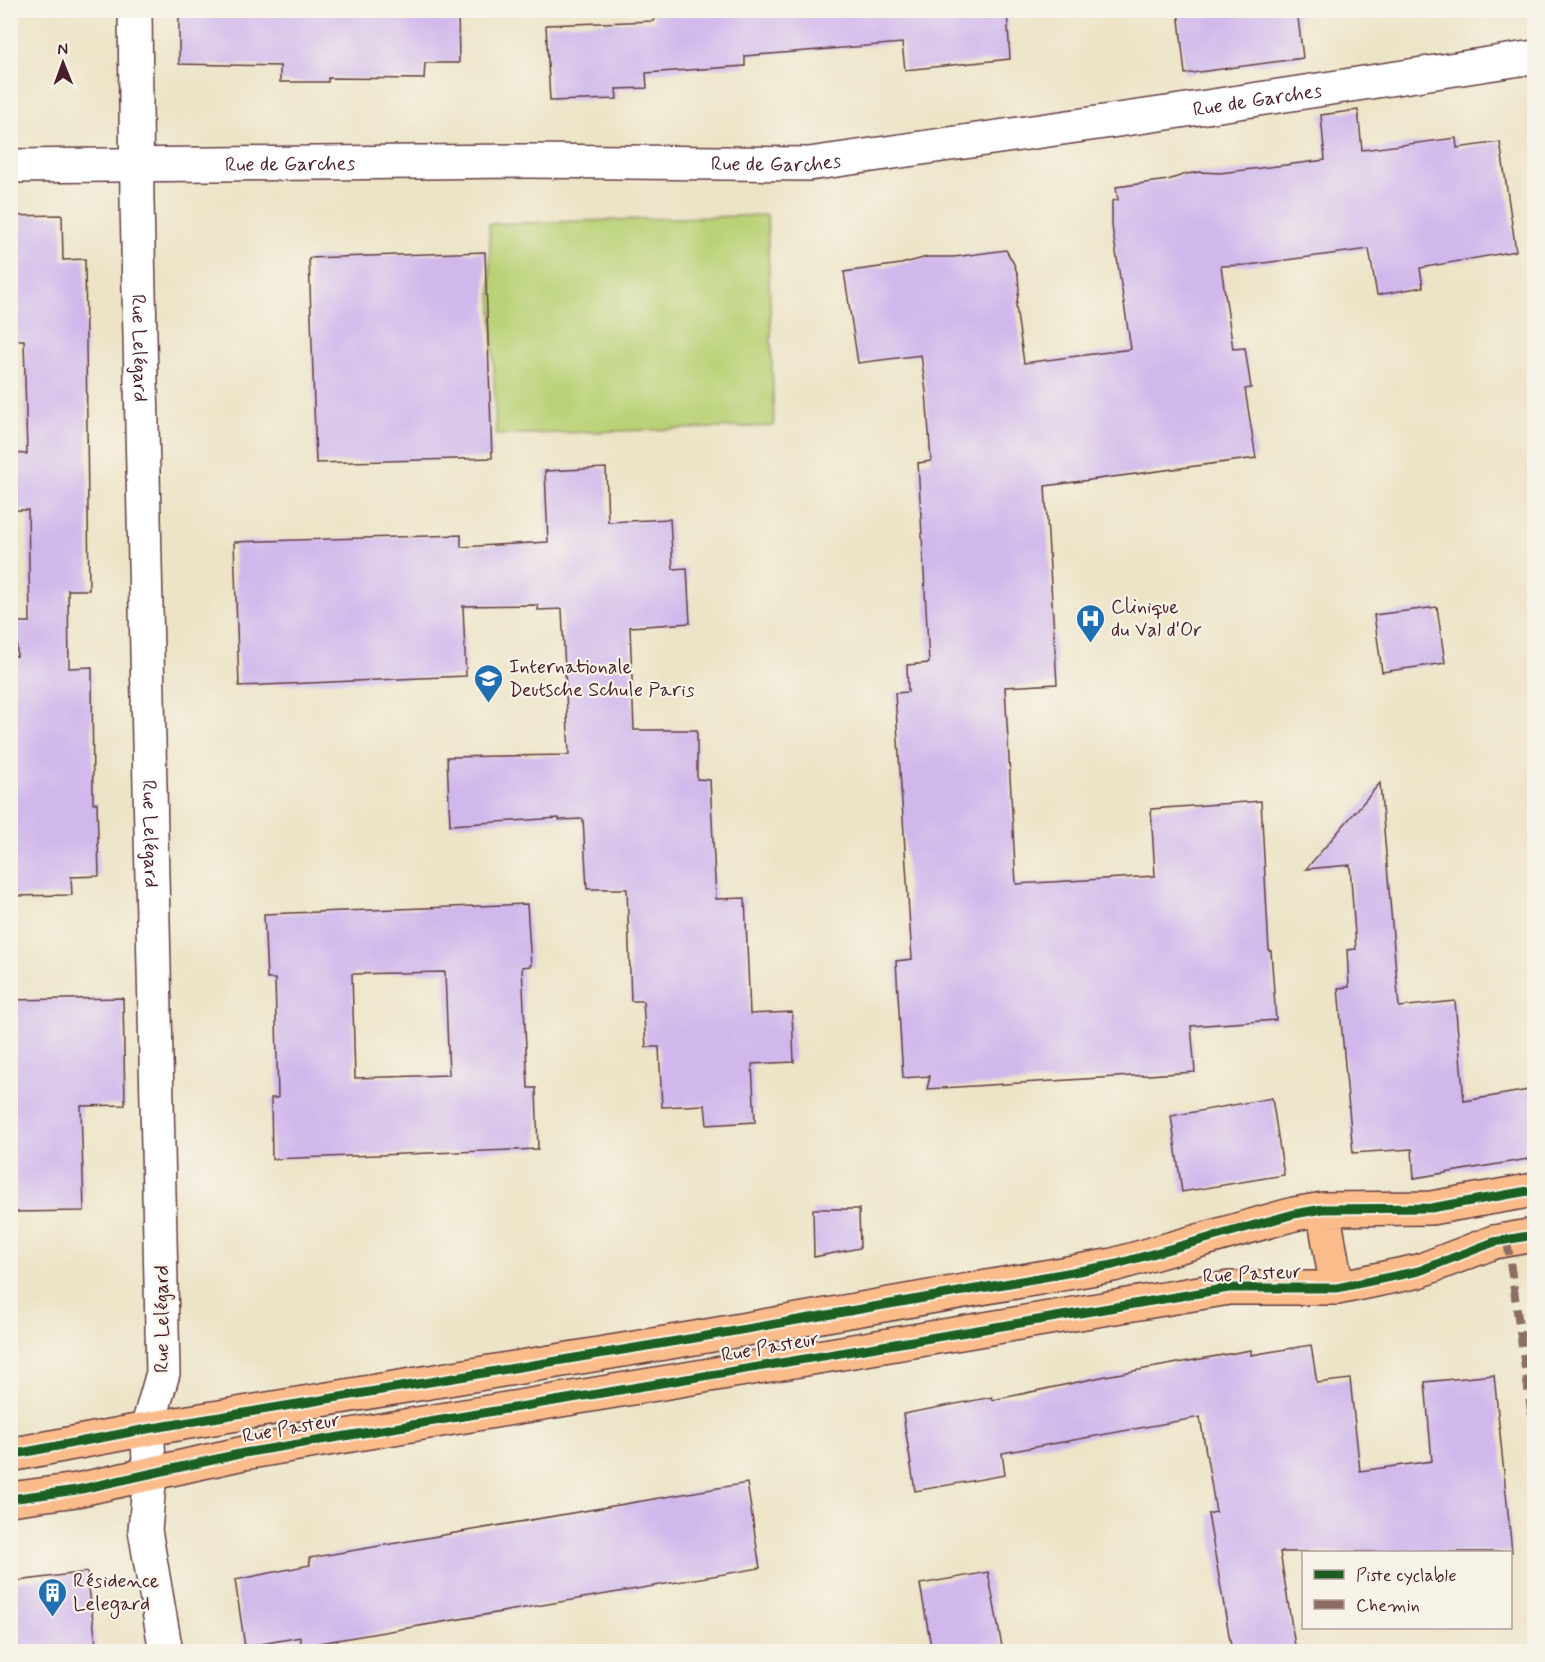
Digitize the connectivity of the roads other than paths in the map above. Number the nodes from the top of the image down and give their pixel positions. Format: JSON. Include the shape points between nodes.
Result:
{"nodes":[{"id":1,"x":135,"y":10,"type":"edge"},
{"id":2,"x":1534,"y":57,"type":"edge"},
{"id":3,"x":136,"y":165,"type":"junction"},
{"id":4,"x":10,"y":166,"type":"edge"},
{"id":5,"x":1534,"y":1190,"type":"edge"},
{"id":6,"x":1323,"y":1209,"type":"junction"},
{"id":7,"x":1534,"y":1234,"type":"edge"},
{"id":8,"x":1337,"y":1288,"type":"junction"},
{"id":9,"x":147,"y":1429,"type":"junction"},
{"id":10,"x":10,"y":1455,"type":"edge"},
{"id":11,"x":150,"y":1474,"type":"junction"},
{"id":12,"x":10,"y":1499,"type":"edge"},
{"id":13,"x":166,"y":1652,"type":"edge"}],
"edges":[{"from":1,"to":3,"type":"street","name":"Rue Lelégard"},
{"from":2,"to":3,"type":"street","name":"Rue de Garches","via":[[808,164],[526,161]]},
{"from":3,"to":4,"type":"street","name":"Rue de Garches"},
{"from":3,"to":9,"type":"street","name":"Rue Lelégard","via":[[164,1373]]},
{"from":5,"to":6,"type":"main road","name":"Rue Pasteur","via":[[1431,1208]]},
{"from":6,"to":8,"type":"main road"},
{"from":6,"to":9,"type":"main road","name":"Rue Pasteur","via":[[1113,1264]]},
{"from":7,"to":8,"type":"main road","name":"Rue Pasteur","via":[[1494,1242],[1419,1271]]},
{"from":8,"to":11,"type":"main road","name":"Rue Pasteur","via":[[1229,1288],[243,1453]]},
{"from":9,"to":10,"type":"main road","name":"Rue Pasteur"},
{"from":9,"to":11,"type":"street","name":"Rue Lelégard"},
{"from":11,"to":12,"type":"main road","name":"Rue Pasteur"},
{"from":11,"to":13,"type":"street","name":"Rue Lelégard","via":[[145,1530]]}]}
